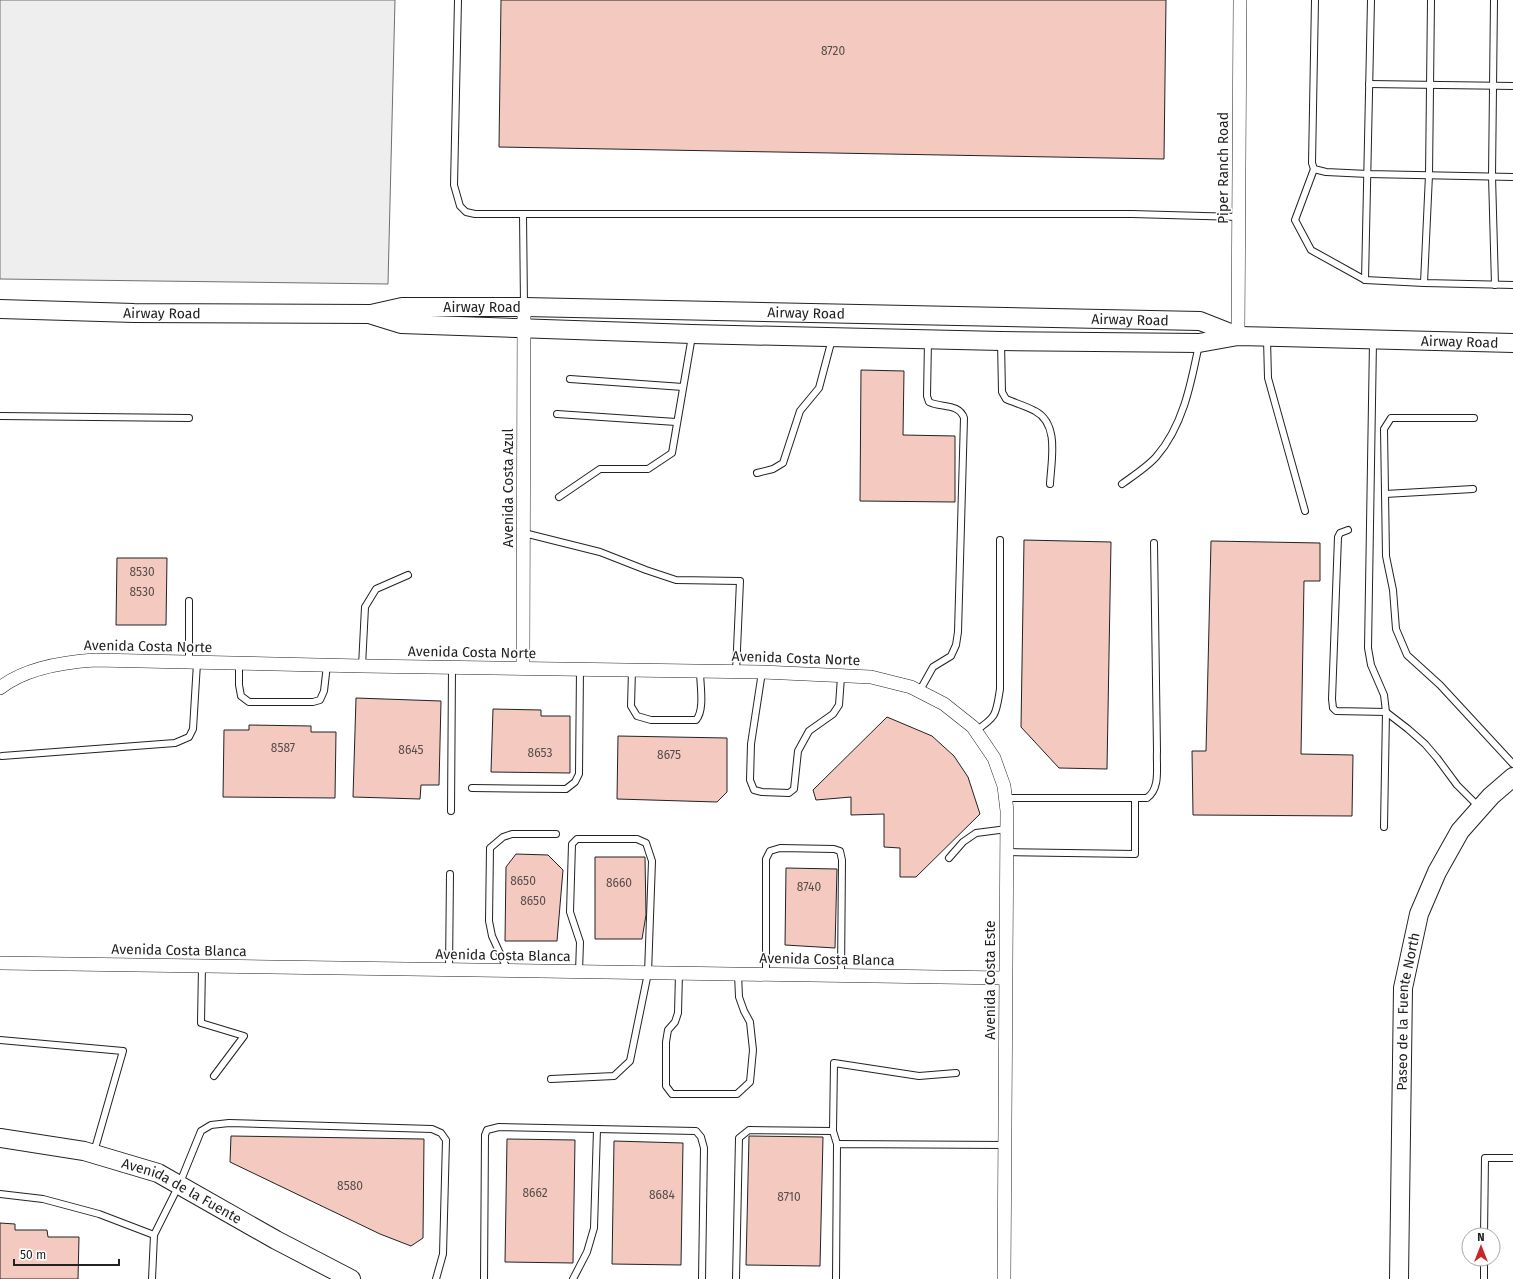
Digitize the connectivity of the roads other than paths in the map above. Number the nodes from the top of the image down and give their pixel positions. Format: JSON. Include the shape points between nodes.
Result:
{"nodes":[{"id":1,"x":458,"y":0,"type":"edge"},
{"id":2,"x":1240,"y":0,"type":"edge"},
{"id":3,"x":1315,"y":0,"type":"edge"},
{"id":4,"x":1370,"y":0,"type":"edge"},
{"id":5,"x":1431,"y":0,"type":"edge"},
{"id":6,"x":1494,"y":0,"type":"edge"},
{"id":7,"x":1369,"y":84,"type":"junction"},
{"id":8,"x":1430,"y":85,"type":"junction"},
{"id":9,"x":1493,"y":86,"type":"junction"},
{"id":10,"x":1513,"y":86,"type":"edge"},
{"id":11,"x":1314,"y":169,"type":"junction"},
{"id":12,"x":1368,"y":174,"type":"junction"},
{"id":13,"x":1429,"y":175,"type":"junction"},
{"id":14,"x":1492,"y":176,"type":"junction"},
{"id":15,"x":1513,"y":177,"type":"edge"},
{"id":16,"x":523,"y":214,"type":"junction"},
{"id":17,"x":1239,"y":217,"type":"junction"},
{"id":18,"x":1365,"y":280,"type":"junction"},
{"id":19,"x":1424,"y":283,"type":"junction"},
{"id":20,"x":1495,"y":285,"type":"junction"},
{"id":21,"x":1513,"y":285,"type":"edge"},
{"id":22,"x":524,"y":307,"type":"junction"},
{"id":23,"x":0,"y":310,"type":"edge"},
{"id":24,"x":372,"y":314,"type":"junction"},
{"id":25,"x":524,"y":329,"type":"junction"},
{"id":26,"x":692,"y":334,"type":"junction"},
{"id":27,"x":1238,"y":336,"type":"junction"},
{"id":28,"x":832,"y":337,"type":"junction"},
{"id":29,"x":1266,"y":337,"type":"junction"},
{"id":30,"x":928,"y":339,"type":"junction"},
{"id":31,"x":1373,"y":339,"type":"junction"},
{"id":32,"x":1001,"y":341,"type":"junction"},
{"id":33,"x":1200,"y":343,"type":"junction"},
{"id":34,"x":1513,"y":343,"type":"edge"},
{"id":35,"x":570,"y":379,"type":"dead end"},
{"id":36,"x":684,"y":387,"type":"junction"},
{"id":37,"x":556,"y":414,"type":"dead end"},
{"id":38,"x":0,"y":416,"type":"edge"},
{"id":39,"x":189,"y":418,"type":"dead end"},
{"id":40,"x":1474,"y":418,"type":"dead end"},
{"id":41,"x":676,"y":422,"type":"junction"},
{"id":42,"x":757,"y":473,"type":"dead end"},
{"id":43,"x":1050,"y":484,"type":"dead end"},
{"id":44,"x":1122,"y":484,"type":"dead end"},
{"id":45,"x":1473,"y":489,"type":"dead end"},
{"id":46,"x":1384,"y":494,"type":"junction"},
{"id":47,"x":559,"y":497,"type":"dead end"},
{"id":48,"x":1305,"y":511,"type":"dead end"},
{"id":49,"x":1348,"y":530,"type":"dead end"},
{"id":50,"x":524,"y":533,"type":"junction"},
{"id":51,"x":1000,"y":540,"type":"dead end"},
{"id":52,"x":1154,"y":544,"type":"dead end"},
{"id":53,"x":408,"y":574,"type":"dead end"},
{"id":54,"x":189,"y":601,"type":"dead end"},
{"id":55,"x":193,"y":662,"type":"junction"},
{"id":56,"x":239,"y":664,"type":"junction"},
{"id":57,"x":327,"y":665,"type":"junction"},
{"id":58,"x":362,"y":666,"type":"junction"},
{"id":59,"x":452,"y":668,"type":"junction"},
{"id":60,"x":523,"y":668,"type":"junction"},
{"id":61,"x":580,"y":669,"type":"junction"},
{"id":62,"x":632,"y":670,"type":"junction"},
{"id":63,"x":700,"y":671,"type":"junction"},
{"id":64,"x":736,"y":672,"type":"junction"},
{"id":65,"x":762,"y":672,"type":"junction"},
{"id":66,"x":841,"y":676,"type":"junction"},
{"id":67,"x":0,"y":688,"type":"edge"},
{"id":68,"x":919,"y":692,"type":"junction"},
{"id":69,"x":944,"y":704,"type":"joint"},
{"id":70,"x":1386,"y":712,"type":"junction"},
{"id":71,"x":976,"y":731,"type":"junction"},
{"id":72,"x":2,"y":756,"type":"dead end"},
{"id":73,"x":1513,"y":764,"type":"edge"},
{"id":74,"x":1513,"y":777,"type":"edge"},
{"id":75,"x":472,"y":788,"type":"dead end"},
{"id":76,"x":1006,"y":798,"type":"junction"},
{"id":77,"x":1135,"y":798,"type":"junction"},
{"id":78,"x":1480,"y":808,"type":"junction"},
{"id":79,"x":451,"y":811,"type":"dead end"},
{"id":80,"x":1384,"y":827,"type":"dead end"},
{"id":81,"x":1007,"y":829,"type":"junction"},
{"id":82,"x":556,"y":834,"type":"dead end"},
{"id":83,"x":1007,"y":852,"type":"junction"},
{"id":84,"x":949,"y":858,"type":"dead end"},
{"id":85,"x":450,"y":874,"type":"dead end"},
{"id":86,"x":0,"y":963,"type":"edge"},
{"id":87,"x":202,"y":966,"type":"junction"},
{"id":88,"x":449,"y":970,"type":"junction"},
{"id":89,"x":508,"y":971,"type":"junction"},
{"id":90,"x":579,"y":972,"type":"junction"},
{"id":91,"x":648,"y":973,"type":"junction"},
{"id":92,"x":679,"y":973,"type":"junction"},
{"id":93,"x":738,"y":974,"type":"junction"},
{"id":94,"x":766,"y":974,"type":"junction"},
{"id":95,"x":841,"y":975,"type":"junction"},
{"id":96,"x":1005,"y":978,"type":"junction"},
{"id":97,"x":0,"y":1040,"type":"edge"},
{"id":98,"x":956,"y":1073,"type":"dead end"},
{"id":99,"x":214,"y":1076,"type":"dead end"},
{"id":100,"x":551,"y":1080,"type":"dead end"},
{"id":101,"x":597,"y":1129,"type":"junction"},
{"id":102,"x":833,"y":1131,"type":"junction"},
{"id":103,"x":0,"y":1138,"type":"edge"},
{"id":104,"x":837,"y":1144,"type":"junction"},
{"id":105,"x":1005,"y":1145,"type":"junction"},
{"id":106,"x":93,"y":1154,"type":"junction"},
{"id":107,"x":1513,"y":1158,"type":"edge"},
{"id":108,"x":179,"y":1185,"type":"junction"},
{"id":109,"x":0,"y":1194,"type":"edge"},
{"id":110,"x":1484,"y":1227,"type":"edge"},
{"id":111,"x":154,"y":1235,"type":"junction"},
{"id":112,"x":1484,"y":1267,"type":"edge"},
{"id":113,"x":152,"y":1279,"type":"edge"},
{"id":114,"x":351,"y":1279,"type":"edge"},
{"id":115,"x":436,"y":1279,"type":"edge"},
{"id":116,"x":484,"y":1279,"type":"edge"},
{"id":117,"x":573,"y":1279,"type":"edge"},
{"id":118,"x":702,"y":1279,"type":"edge"},
{"id":119,"x":736,"y":1279,"type":"edge"},
{"id":120,"x":836,"y":1279,"type":"edge"},
{"id":121,"x":1004,"y":1279,"type":"edge"},
{"id":122,"x":1399,"y":1279,"type":"edge"},
{"id":123,"x":1484,"y":1279,"type":"edge"}],
"edges":[{"from":1,"to":16,"type":"lane","via":[[454,185],[460,206],[466,212],[475,214]]},
{"from":2,"to":17,"type":"street","name":"Piper Ranch Road"},
{"from":3,"to":11,"type":"lane","via":[[1312,163]]},
{"from":4,"to":7,"type":"lane"},
{"from":5,"to":8,"type":"lane"},
{"from":6,"to":9,"type":"lane"},
{"from":7,"to":8,"type":"lane"},
{"from":7,"to":12,"type":"lane"},
{"from":8,"to":9,"type":"lane"},
{"from":8,"to":13,"type":"lane"},
{"from":9,"to":10,"type":"lane"},
{"from":9,"to":14,"type":"lane"},
{"from":11,"to":12,"type":"lane"},
{"from":11,"to":18,"type":"lane","via":[[1295,220],[1311,250]]},
{"from":12,"to":13,"type":"lane"},
{"from":12,"to":18,"type":"lane"},
{"from":13,"to":14,"type":"lane"},
{"from":13,"to":19,"type":"lane"},
{"from":14,"to":15,"type":"lane"},
{"from":14,"to":20,"type":"lane"},
{"from":16,"to":17,"type":"lane","via":[[1132,214]]},
{"from":16,"to":22,"type":"lane"},
{"from":17,"to":27,"type":"street","name":"Piper Ranch Road"},
{"from":18,"to":19,"type":"lane"},
{"from":19,"to":20,"type":"lane"},
{"from":20,"to":21,"type":"lane"},
{"from":22,"to":24,"type":"street","name":"Airway Road","via":[[402,307]]},
{"from":22,"to":25,"type":"street","name":"Avenida Costa Azul"},
{"from":22,"to":27,"type":"street","name":"Airway Road","via":[[1200,321]]},
{"from":23,"to":24,"type":"street","name":"Airway Road"},
{"from":24,"to":25,"type":"street","name":"Airway Road","via":[[401,324]]},
{"from":25,"to":26,"type":"street","name":"Airway Road"},
{"from":25,"to":50,"type":"street","name":"Avenida Costa Azul"},
{"from":26,"to":28,"type":"street","name":"Airway Road"},
{"from":26,"to":36,"type":"lane"},
{"from":27,"to":29,"type":"street","name":"Airway Road"},
{"from":27,"to":33,"type":"street","name":"Airway Road"},
{"from":28,"to":30,"type":"street","name":"Airway Road"},
{"from":28,"to":42,"type":"lane","via":[[819,388],[800,411],[783,463]]},
{"from":29,"to":31,"type":"street","name":"Airway Road"},
{"from":29,"to":48,"type":"lane","via":[[1268,378]]},
{"from":30,"to":32,"type":"street","name":"Airway Road"},
{"from":30,"to":68,"type":"lane","via":[[929,402],[936,406],[958,408],[964,418],[956,645],[951,656],[933,667]]},
{"from":31,"to":34,"type":"street","name":"Airway Road"},
{"from":31,"to":70,"type":"lane","via":[[1368,648],[1371,665],[1384,695]]},
{"from":32,"to":33,"type":"street","name":"Airway Road"},
{"from":32,"to":43,"type":"lane","via":[[1002,392],[1006,399],[1036,411],[1047,421],[1052,442]]},
{"from":33,"to":44,"type":"lane","via":[[1176,427],[1155,458]]},
{"from":35,"to":36,"type":"lane"},
{"from":36,"to":41,"type":"lane"},
{"from":37,"to":41,"type":"lane"},
{"from":38,"to":39,"type":"lane"},
{"from":40,"to":46,"type":"lane","via":[[1391,418],[1384,429]]},
{"from":41,"to":47,"type":"lane","via":[[672,453],[648,469],[600,468]]},
{"from":45,"to":46,"type":"lane"},
{"from":46,"to":73,"type":"lane","via":[[1386,556],[1393,590],[1396,629],[1408,655],[1440,685]]},
{"from":49,"to":70,"type":"lane","via":[[1340,532],[1338,537],[1333,708],[1336,711]]},
{"from":50,"to":60,"type":"street","name":"Avenida Costa Azul"},
{"from":50,"to":64,"type":"lane","via":[[600,552],[676,580],[740,581]]},
{"from":51,"to":71,"type":"lane","via":[[1000,689],[997,710],[991,721]]},
{"from":52,"to":77,"type":"lane","via":[[1156,784],[1152,794],[1147,798]]},
{"from":53,"to":58,"type":"lane","via":[[376,588],[365,606]]},
{"from":54,"to":55,"type":"lane"},
{"from":55,"to":56,"type":"street","name":"Avenida Costa Norte"},
{"from":55,"to":67,"type":"street","name":"Avenida Costa Norte","via":[[66,662],[29,672]]},
{"from":55,"to":72,"type":"lane","via":[[193,729],[189,738],[175,743]]},
{"from":56,"to":57,"type":"street","name":"Avenida Costa Norte"},
{"from":56,"to":57,"type":"lane","via":[[241,696],[249,702],[320,700],[324,692]]},
{"from":57,"to":58,"type":"street","name":"Avenida Costa Norte"},
{"from":58,"to":59,"type":"street","name":"Avenida Costa Norte"},
{"from":59,"to":60,"type":"street","name":"Avenida Costa Norte"},
{"from":59,"to":79,"type":"lane"},
{"from":60,"to":61,"type":"street","name":"Avenida Costa Norte"},
{"from":61,"to":62,"type":"street","name":"Avenida Costa Norte"},
{"from":61,"to":75,"type":"lane","via":[[579,774],[575,782],[566,789]]},
{"from":62,"to":63,"type":"street","name":"Avenida Costa Norte"},
{"from":62,"to":63,"type":"lane","via":[[631,706],[637,716],[651,720],[696,720],[701,707]]},
{"from":63,"to":64,"type":"street","name":"Avenida Costa Norte"},
{"from":64,"to":65,"type":"street","name":"Avenida Costa Norte"},
{"from":65,"to":66,"type":"street","name":"Avenida Costa Norte"},
{"from":65,"to":66,"type":"lane","via":[[751,744],[750,780],[754,790],[762,792],[789,793],[794,789],[798,751],[809,731],[833,714],[839,705]]},
{"from":66,"to":68,"type":"street","name":"Avenida Costa Norte","via":[[871,677],[911,687]]},
{"from":68,"to":69,"type":"street","name":"Avenida Costa Norte"},
{"from":69,"to":71,"type":"street","name":"Avenida Costa Este"},
{"from":70,"to":78,"type":"lane","via":[[1425,744],[1457,785]]},
{"from":70,"to":80,"type":"lane"},
{"from":71,"to":76,"type":"street","name":"Avenida Costa Este","via":[[994,758]]},
{"from":74,"to":78,"type":"street","name":"Paseo de la Fuente North"},
{"from":76,"to":77,"type":"lane"},
{"from":76,"to":81,"type":"street","name":"Avenida Costa Este"},
{"from":77,"to":83,"type":"lane","via":[[1135,854]]},
{"from":78,"to":122,"type":"street","name":"Paseo de la Fuente North","via":[[1460,831],[1437,872],[1419,914],[1402,988]]},
{"from":81,"to":83,"type":"street","name":"Avenida Costa Este"},
{"from":81,"to":84,"type":"lane","via":[[976,833],[963,842]]},
{"from":82,"to":89,"type":"lane","via":[[512,834],[503,837],[490,848],[488,921]]},
{"from":83,"to":96,"type":"street","name":"Avenida Costa Este"},
{"from":85,"to":88,"type":"lane"},
{"from":86,"to":87,"type":"street","name":"Avenida Costa Blanca"},
{"from":87,"to":88,"type":"street","name":"Avenida Costa Blanca"},
{"from":87,"to":99,"type":"lane","via":[[202,1023],[244,1036]]},
{"from":88,"to":89,"type":"street","name":"Avenida Costa Blanca"},
{"from":89,"to":90,"type":"street","name":"Avenida Costa Blanca"},
{"from":90,"to":91,"type":"street","name":"Avenida Costa Blanca"},
{"from":90,"to":91,"type":"lane","via":[[580,942],[570,912],[572,844],[577,839],[598,839],[637,840],[646,843],[650,852],[652,861]]},
{"from":91,"to":92,"type":"street","name":"Avenida Costa Blanca"},
{"from":91,"to":100,"type":"lane","via":[[630,1061],[614,1076]]},
{"from":92,"to":93,"type":"street","name":"Avenida Costa Blanca"},
{"from":92,"to":93,"type":"lane","via":[[678,1013],[668,1030],[666,1042],[666,1086],[672,1094],[737,1094],[750,1082],[753,1050],[750,1022],[739,997]]},
{"from":93,"to":94,"type":"street","name":"Avenida Costa Blanca"},
{"from":94,"to":95,"type":"street","name":"Avenida Costa Blanca"},
{"from":94,"to":95,"type":"lane","via":[[766,859],[770,851],[780,848],[840,851]]},
{"from":95,"to":96,"type":"street","name":"Avenida Costa Blanca"},
{"from":96,"to":105,"type":"street","name":"Avenida Costa Este"},
{"from":97,"to":106,"type":"lane","via":[[123,1051]]},
{"from":98,"to":102,"type":"lane","via":[[919,1076],[834,1063]]},
{"from":101,"to":116,"type":"lane","via":[[499,1127],[487,1130]]},
{"from":101,"to":117,"type":"lane","via":[[594,1228],[587,1252]]},
{"from":101,"to":118,"type":"lane","via":[[696,1131],[701,1137],[704,1148]]},
{"from":102,"to":104,"type":"lane"},
{"from":102,"to":119,"type":"lane","via":[[750,1130],[739,1138]]},
{"from":103,"to":106,"type":"street","name":"Avenida de la Fuente"},
{"from":104,"to":105,"type":"lane"},
{"from":104,"to":120,"type":"lane"},
{"from":105,"to":121,"type":"street","name":"Avenida Costa Este"},
{"from":106,"to":108,"type":"street","name":"Avenida de la Fuente","via":[[158,1173]]},
{"from":107,"to":110,"type":"lane","via":[[1485,1158]]},
{"from":108,"to":111,"type":"lane"},
{"from":108,"to":114,"type":"street","name":"Avenida de la Fuente"},
{"from":108,"to":115,"type":"lane","via":[[202,1131],[211,1125],[229,1123],[432,1128],[441,1133],[446,1140],[443,1254]]},
{"from":109,"to":111,"type":"lane","via":[[43,1199],[99,1214]]},
{"from":111,"to":113,"type":"lane"},
{"from":112,"to":123,"type":"lane"}]}
